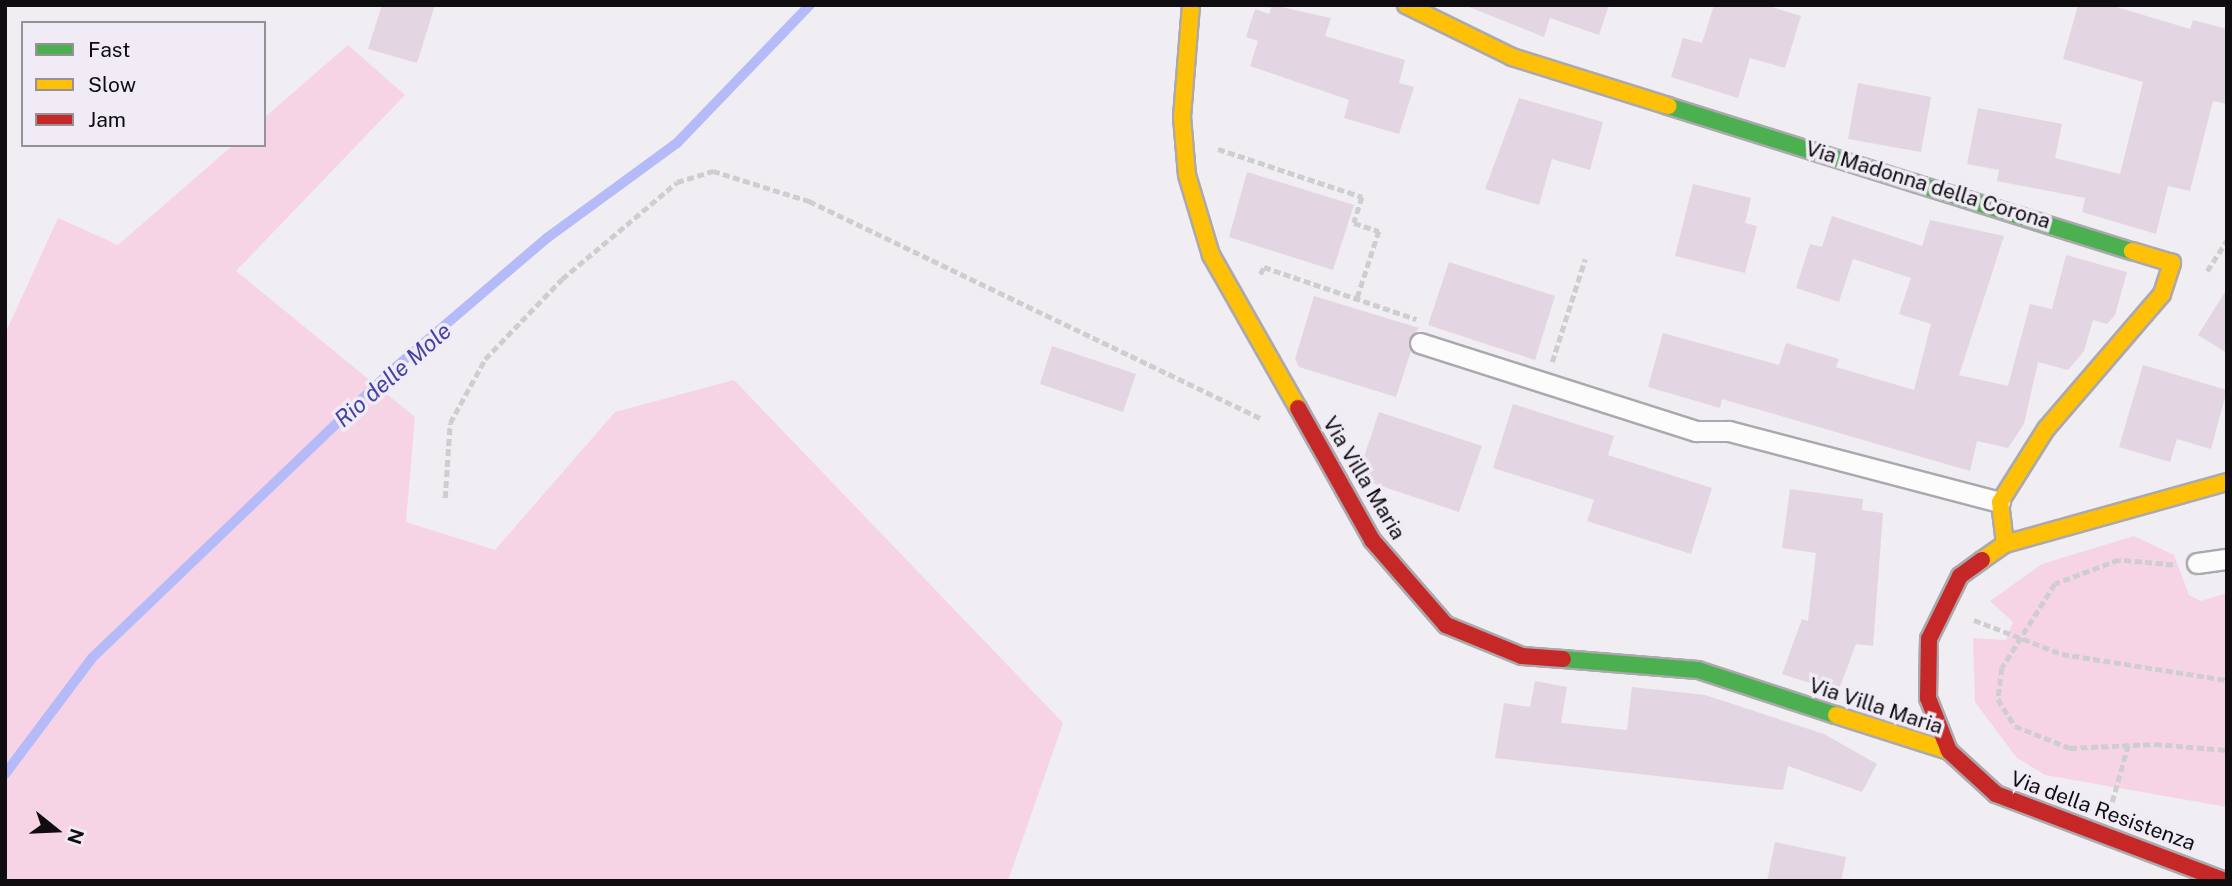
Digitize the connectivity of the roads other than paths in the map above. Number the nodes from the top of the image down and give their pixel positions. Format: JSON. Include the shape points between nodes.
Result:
{"nodes":[{"id":1,"x":1191,"y":5,"type":"edge"},
{"id":2,"x":1406,"y":5,"type":"edge"},
{"id":3,"x":1420,"y":343,"type":"road end"},
{"id":4,"x":2227,"y":482,"type":"edge"},
{"id":5,"x":2000,"y":502,"type":"junction"},
{"id":6,"x":2005,"y":544,"type":"junction"},
{"id":7,"x":2227,"y":559,"type":"edge"},
{"id":8,"x":2197,"y":563,"type":"road end"},
{"id":9,"x":1949,"y":751,"type":"junction"},
{"id":10,"x":2225,"y":881,"type":"edge"}],
"edges":[{"from":1,"to":9,"type":"street","name":"Via Villa Maria","via":[[1184,138],[1197,218],[1231,296],[1372,540],[1446,625],[1522,656],[1698,670]]},
{"from":2,"to":5,"type":"street","name":"Via Madonna della Corona","via":[[1512,57],[2172,263],[2162,293],[2046,429]]},
{"from":3,"to":5,"type":"lane","via":[[1696,431],[1729,431]]},
{"from":4,"to":6,"type":"street","name":"Via della Resistenza"},
{"from":5,"to":6,"type":"street"},
{"from":6,"to":9,"type":"street","name":"Via della Resistenza","via":[[1961,576],[1929,639],[1927,698]]},
{"from":7,"to":8,"type":"lane"},
{"from":9,"to":10,"type":"street","name":"Via della Resistenza","via":[[1996,794]]}]}
